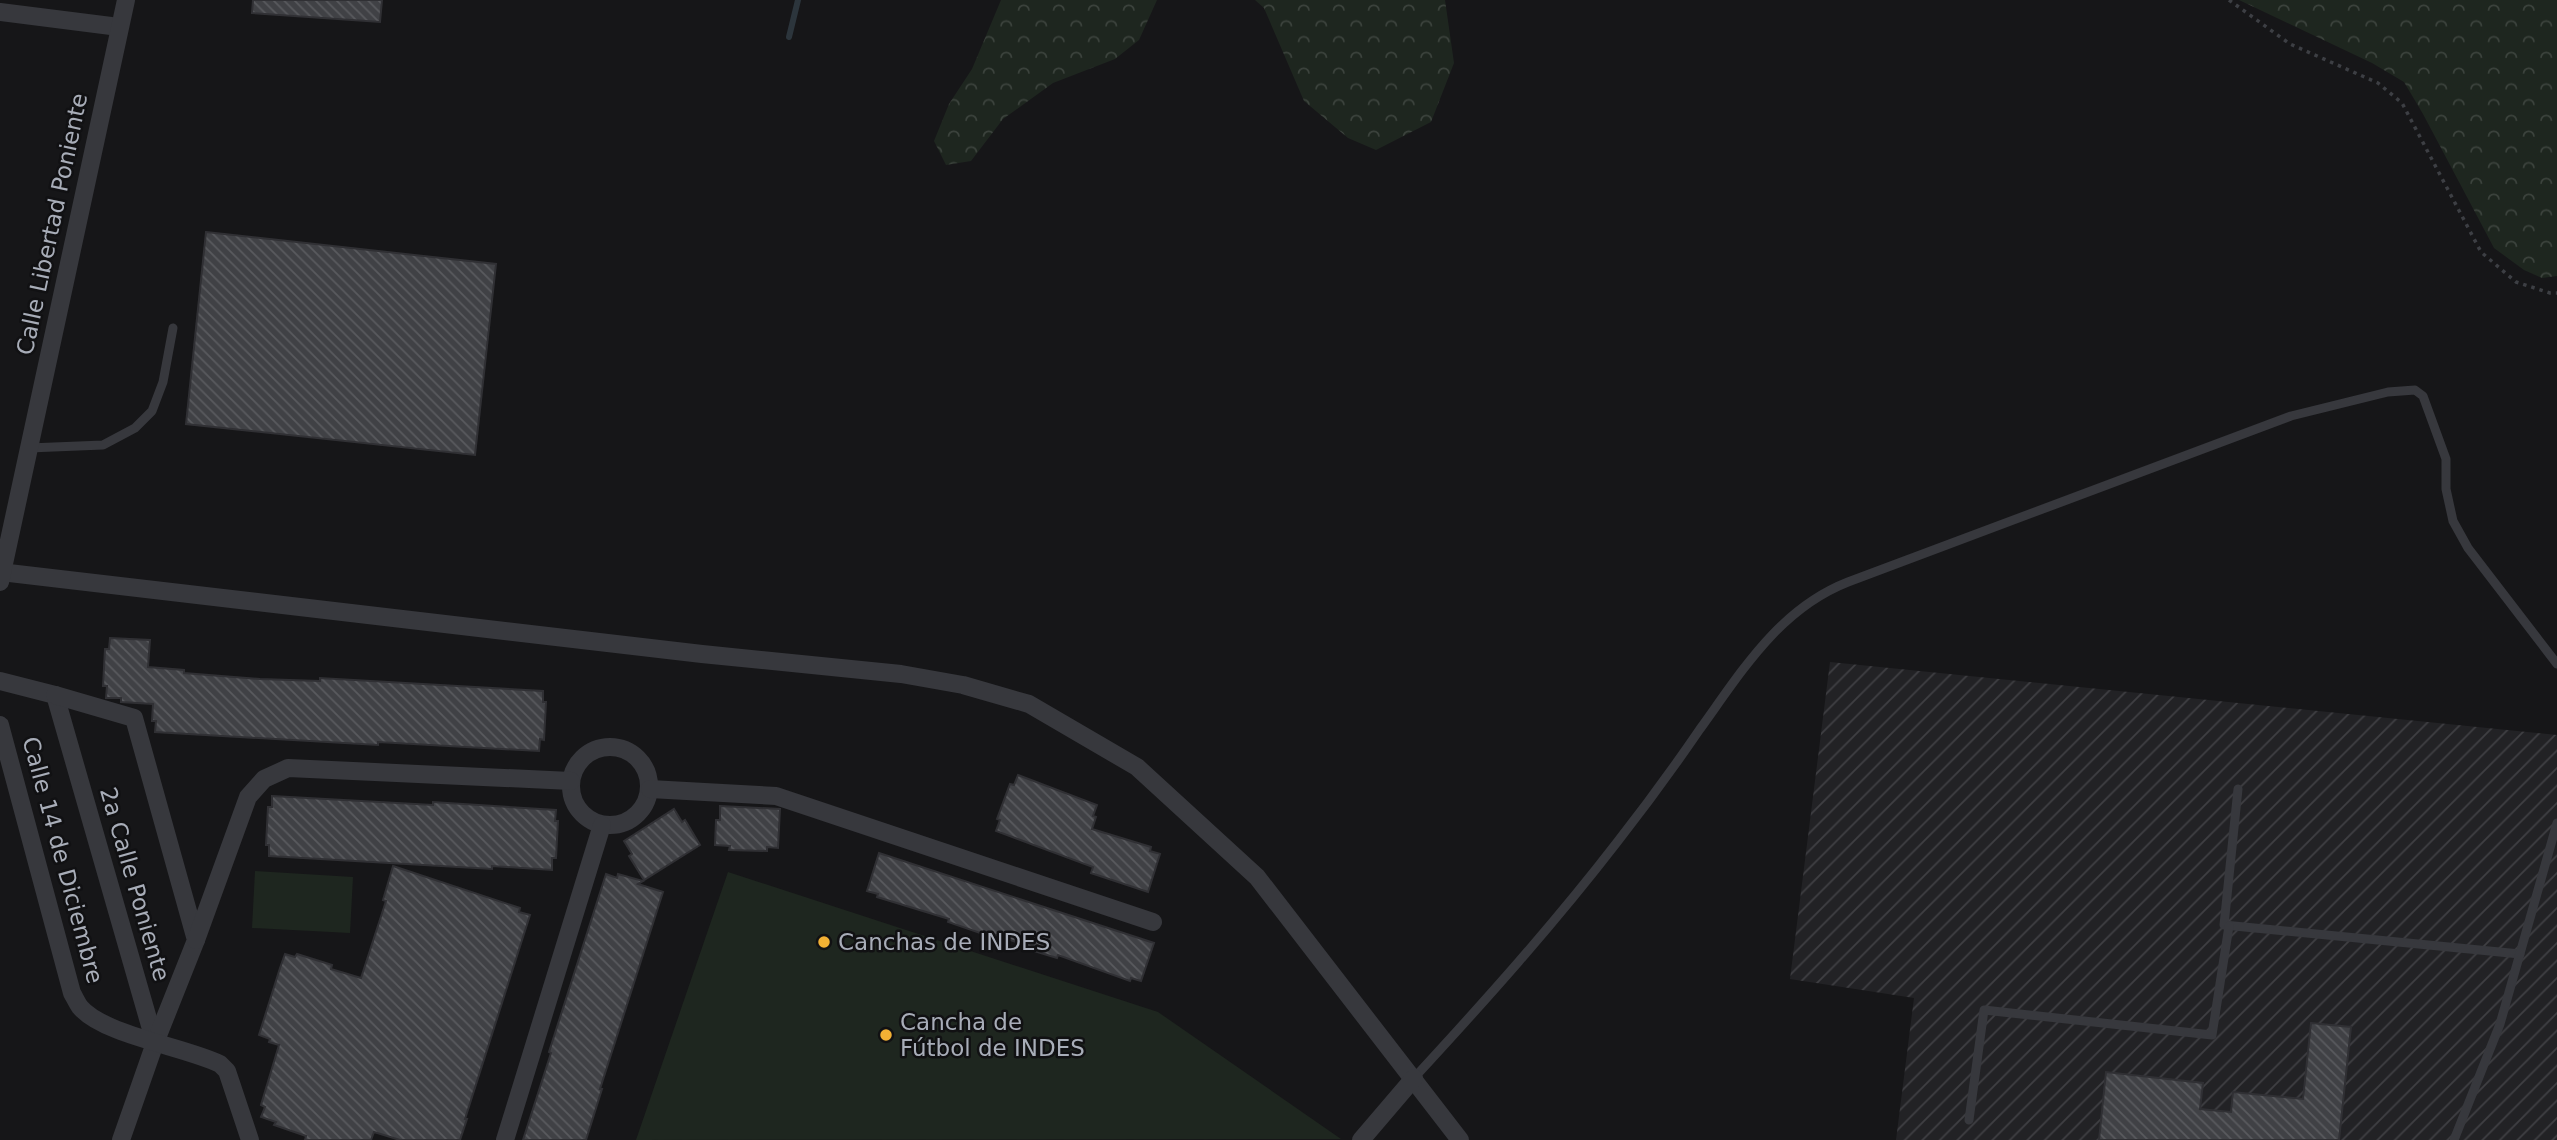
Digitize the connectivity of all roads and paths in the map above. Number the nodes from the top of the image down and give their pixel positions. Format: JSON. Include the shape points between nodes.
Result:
{"nodes":[{"id":1,"x":126,"y":0,"type":"edge"},
{"id":2,"x":2229,"y":0,"type":"edge"},
{"id":3,"x":0,"y":12,"type":"edge"},
{"id":4,"x":119,"y":27,"type":"junction"},
{"id":5,"x":2557,"y":293,"type":"edge"},
{"id":6,"x":173,"y":328,"type":"dead end"},
{"id":7,"x":29,"y":448,"type":"junction"},
{"id":8,"x":1,"y":576,"type":"edge"},
{"id":9,"x":2557,"y":664,"type":"edge"},
{"id":10,"x":0,"y":681,"type":"edge"},
{"id":11,"x":55,"y":695,"type":"junction"},
{"id":12,"x":0,"y":725,"type":"edge"},
{"id":13,"x":571,"y":781,"type":"junction"},
{"id":14,"x":650,"y":789,"type":"junction"},
{"id":15,"x":2238,"y":789,"type":"dead end"},
{"id":16,"x":2557,"y":823,"type":"edge"},
{"id":17,"x":602,"y":825,"type":"junction"},
{"id":18,"x":1153,"y":922,"type":"dead end"},
{"id":19,"x":2230,"y":926,"type":"junction"},
{"id":20,"x":197,"y":940,"type":"junction"},
{"id":21,"x":2520,"y":954,"type":"junction"},
{"id":22,"x":155,"y":1043,"type":"junction"},
{"id":23,"x":1414,"y":1078,"type":"junction"},
{"id":24,"x":1969,"y":1120,"type":"dead end"},
{"id":25,"x":121,"y":1140,"type":"edge"},
{"id":26,"x":250,"y":1140,"type":"edge"},
{"id":27,"x":505,"y":1140,"type":"edge"},
{"id":28,"x":1361,"y":1140,"type":"edge"},
{"id":29,"x":1460,"y":1140,"type":"edge"},
{"id":30,"x":2454,"y":1140,"type":"edge"}],
"edges":[{"from":1,"to":4,"type":"street","name":"Calle Libertad Poniente"},
{"from":2,"to":5,"type":"path","via":[[2290,44],[2378,83],[2402,103],[2481,252],[2516,282]]},
{"from":3,"to":4,"type":"street"},
{"from":4,"to":7,"type":"street","name":"Calle Libertad Poniente"},
{"from":6,"to":7,"type":"lane","via":[[163,382],[152,411],[135,428],[103,445]]},
{"from":7,"to":8,"type":"street","name":"Calle Libertad Poniente"},
{"from":8,"to":23,"type":"street","via":[[901,674],[1029,704],[1137,767],[1257,877]]},
{"from":9,"to":23,"type":"lane","via":[[2468,548],[2453,521],[2446,459],[2423,396],[2415,390],[2388,392],[2291,416],[1824,591],[1807,602],[1746,665],[1634,820],[1509,975]]},
{"from":10,"to":11,"type":"street"},
{"from":11,"to":20,"type":"street","via":[[134,718]]},
{"from":11,"to":22,"type":"street","name":"2a Calle Poniente"},
{"from":12,"to":22,"type":"street","name":"Calle 14 de Diciembre","via":[[72,993],[94,1019]]},
{"from":13,"to":14,"type":"street","via":[[583,757],[595,750],[621,748],[642,763]]},
{"from":13,"to":17,"type":"street","via":[[571,793],[582,814]]},
{"from":13,"to":20,"type":"street","via":[[288,768],[264,779],[248,797]]},
{"from":14,"to":17,"type":"street","via":[[639,813],[628,821]]},
{"from":14,"to":18,"type":"street","via":[[776,796]]},
{"from":15,"to":19,"type":"lane","via":[[2224,925]]},
{"from":16,"to":21,"type":"lane"},
{"from":17,"to":27,"type":"street"},
{"from":19,"to":21,"type":"lane"},
{"from":19,"to":24,"type":"lane","via":[[2212,1035],[1984,1010]]},
{"from":20,"to":22,"type":"street"},
{"from":21,"to":30,"type":"lane","via":[[2500,1024]]},
{"from":22,"to":25,"type":"street"},
{"from":22,"to":26,"type":"street","name":"Calle 14 de Diciembre","via":[[220,1064],[227,1071]]},
{"from":23,"to":28,"type":"street"},
{"from":23,"to":29,"type":"street"}]}
